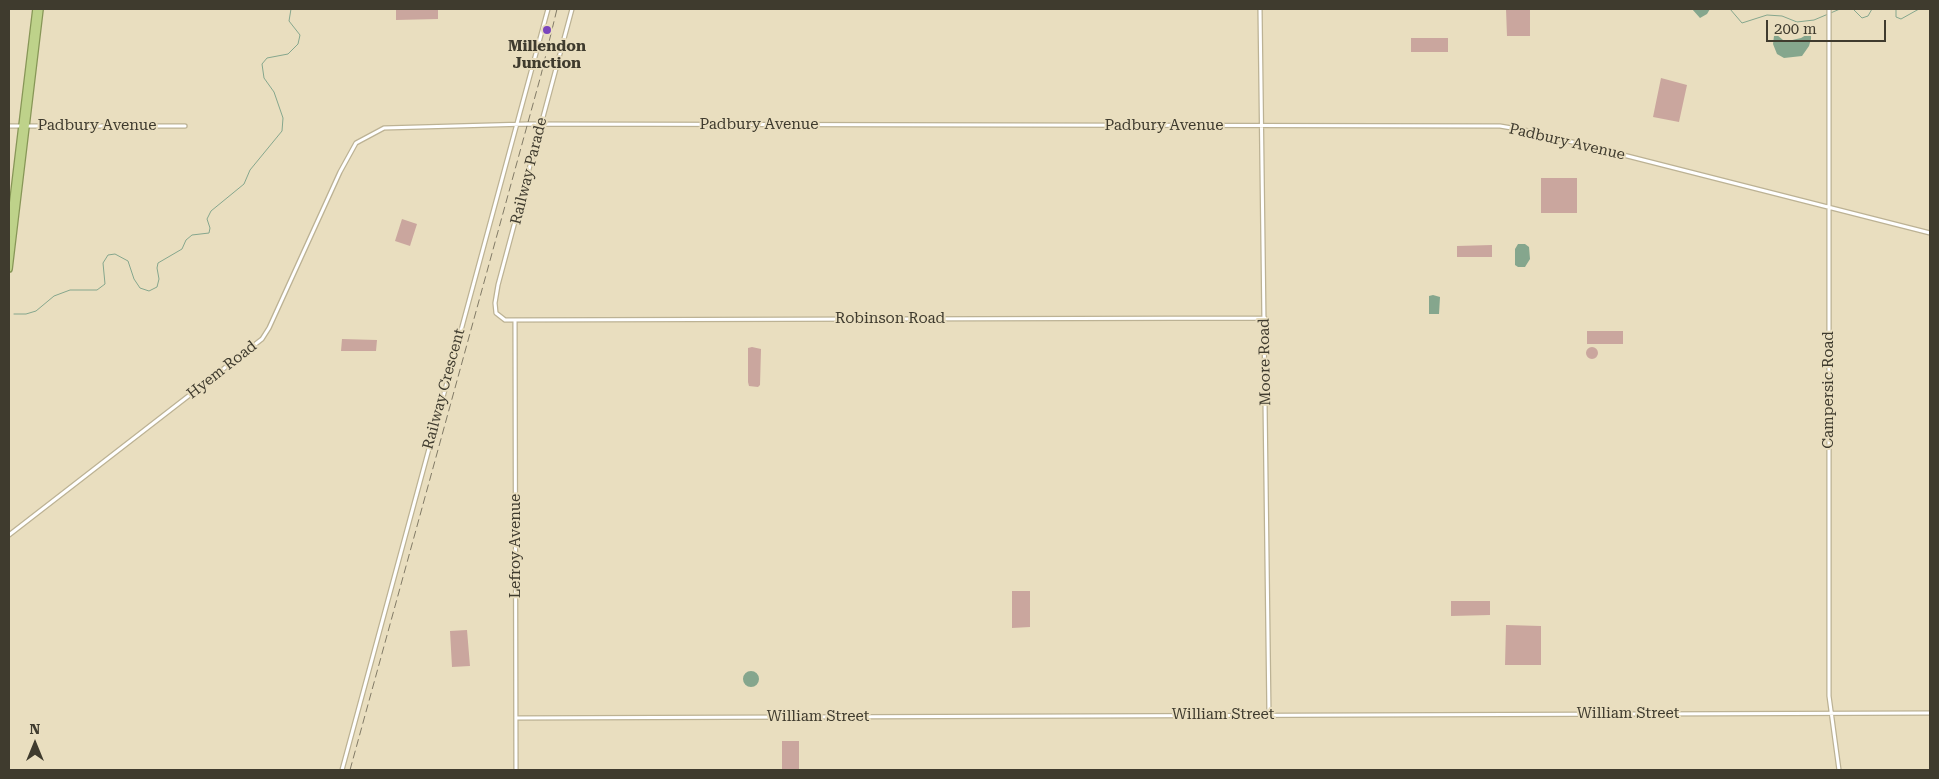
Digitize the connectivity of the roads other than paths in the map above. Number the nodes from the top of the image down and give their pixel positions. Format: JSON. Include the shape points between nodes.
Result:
{"nodes":[{"id":1,"x":36,"y":9,"type":"edge"},
{"id":2,"x":40,"y":9,"type":"edge"},
{"id":3,"x":548,"y":9,"type":"edge"},
{"id":4,"x":572,"y":9,"type":"edge"},
{"id":5,"x":1260,"y":9,"type":"edge"},
{"id":6,"x":1829,"y":9,"type":"edge"},
{"id":7,"x":516,"y":124,"type":"junction"},
{"id":8,"x":540,"y":125,"type":"junction"},
{"id":9,"x":9,"y":126,"type":"edge"},
{"id":10,"x":24,"y":126,"type":"junction"},
{"id":11,"x":185,"y":126,"type":"dead end"},
{"id":12,"x":1262,"y":126,"type":"junction"},
{"id":13,"x":384,"y":128,"type":"joint"},
{"id":14,"x":1829,"y":208,"type":"junction"},
{"id":15,"x":1930,"y":233,"type":"edge"},
{"id":16,"x":9,"y":234,"type":"edge"},
{"id":17,"x":9,"y":270,"type":"edge"},
{"id":18,"x":1264,"y":318,"type":"junction"},
{"id":19,"x":515,"y":321,"type":"junction"},
{"id":20,"x":9,"y":535,"type":"edge"},
{"id":21,"x":1830,"y":713,"type":"junction"},
{"id":22,"x":1930,"y":713,"type":"edge"},
{"id":23,"x":1269,"y":715,"type":"junction"},
{"id":24,"x":516,"y":718,"type":"junction"},
{"id":25,"x":342,"y":770,"type":"edge"},
{"id":26,"x":516,"y":770,"type":"edge"},
{"id":27,"x":1839,"y":770,"type":"edge"}],
"edges":[{"from":1,"to":10,"type":"highway"},
{"from":2,"to":10,"type":"highway"},
{"from":3,"to":7,"type":"street","name":"Railway Crescent"},
{"from":4,"to":8,"type":"street","name":"Railway Parade"},
{"from":5,"to":12,"type":"street","name":"Moore Road"},
{"from":6,"to":14,"type":"street","name":"Campersic Road"},
{"from":7,"to":8,"type":"street","name":"Padbury Avenue"},
{"from":7,"to":13,"type":"street","name":"Padbury Avenue"},
{"from":7,"to":25,"type":"street","name":"Railway Crescent"},
{"from":8,"to":12,"type":"street","name":"Padbury Avenue"},
{"from":8,"to":19,"type":"street","name":"Railway Parade","via":[[495,303],[496,313],[505,320]]},
{"from":9,"to":10,"type":"street","name":"Padbury Avenue"},
{"from":10,"to":11,"type":"street","name":"Padbury Avenue"},
{"from":10,"to":16,"type":"highway"},
{"from":10,"to":17,"type":"highway"},
{"from":12,"to":14,"type":"street","name":"Padbury Avenue","via":[[1500,126]]},
{"from":12,"to":18,"type":"street","name":"Moore Road"},
{"from":13,"to":20,"type":"street","name":"Hyem Road","via":[[356,143],[262,339]]},
{"from":14,"to":15,"type":"street","name":"Padbury Avenue"},
{"from":14,"to":21,"type":"street","name":"Campersic Road"},
{"from":18,"to":19,"type":"street","name":"Robinson Road"},
{"from":18,"to":23,"type":"street","name":"Moore Road"},
{"from":19,"to":24,"type":"street","name":"Lefroy Avenue"},
{"from":21,"to":22,"type":"street","name":"William Street"},
{"from":21,"to":23,"type":"street","name":"William Street"},
{"from":21,"to":27,"type":"street","name":"Campersic Road"},
{"from":23,"to":24,"type":"street","name":"William Street"},
{"from":24,"to":26,"type":"street","name":"Lefroy Avenue"}]}
